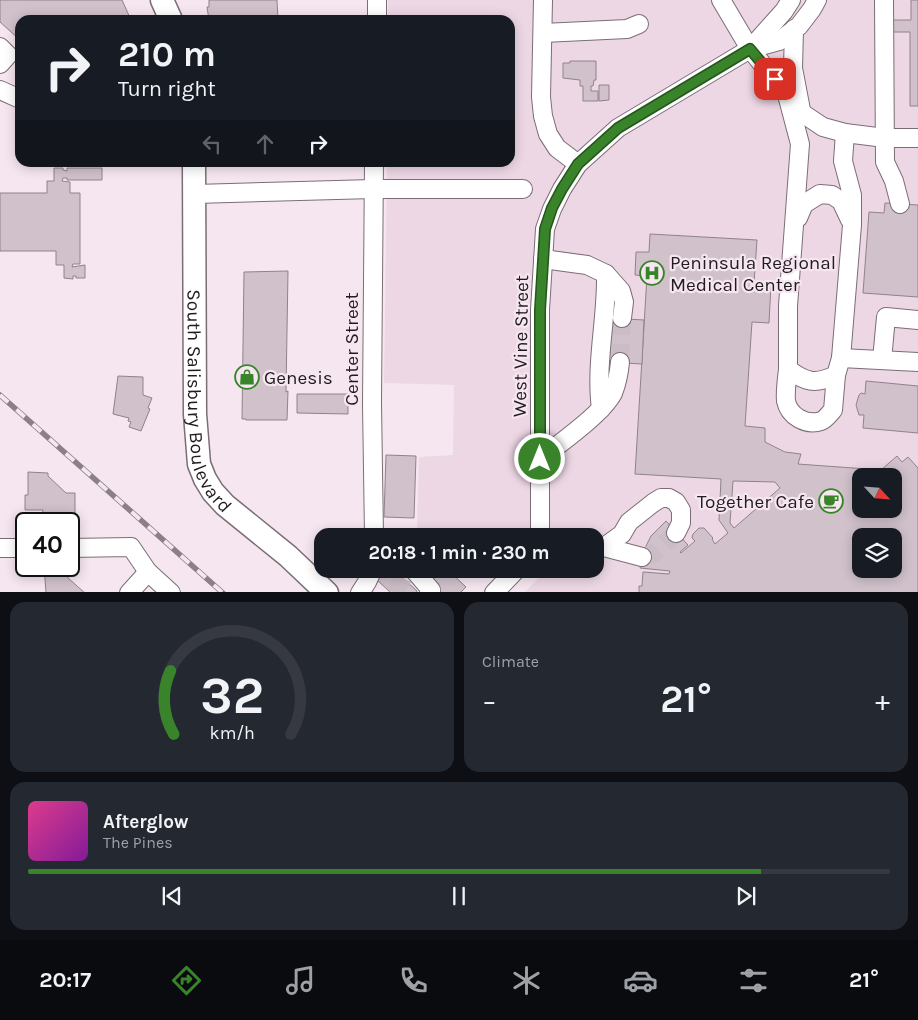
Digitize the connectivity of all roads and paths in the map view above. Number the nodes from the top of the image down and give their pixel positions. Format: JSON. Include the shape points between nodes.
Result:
{"nodes":[{"id":1,"x":162,"y":0,"type":"edge"},
{"id":2,"x":377,"y":0,"type":"edge"},
{"id":3,"x":543,"y":0,"type":"edge"},
{"id":4,"x":722,"y":0,"type":"edge"},
{"id":5,"x":791,"y":0,"type":"edge"},
{"id":6,"x":817,"y":0,"type":"edge"},
{"id":7,"x":884,"y":0,"type":"edge"},
{"id":8,"x":169,"y":15,"type":"edge"},
{"id":9,"x":378,"y":15,"type":"edge"},
{"id":10,"x":639,"y":24,"type":"dead end"},
{"id":11,"x":794,"y":29,"type":"junction"},
{"id":12,"x":543,"y":33,"type":"junction"},
{"id":13,"x":0,"y":47,"type":"edge"},
{"id":14,"x":750,"y":49,"type":"junction"},
{"id":15,"x":0,"y":64,"type":"edge"},
{"id":16,"x":0,"y":90,"type":"edge"},
{"id":17,"x":787,"y":95,"type":"junction"},
{"id":18,"x":15,"y":97,"type":"edge"},
{"id":19,"x":802,"y":113,"type":"junction"},
{"id":20,"x":845,"y":133,"type":"junction"},
{"id":21,"x":885,"y":138,"type":"junction"},
{"id":22,"x":918,"y":138,"type":"edge"},
{"id":23,"x":578,"y":164,"type":"junction"},
{"id":24,"x":194,"y":167,"type":"edge"},
{"id":25,"x":374,"y":167,"type":"edge"},
{"id":26,"x":523,"y":188,"type":"dead end"},
{"id":27,"x":373,"y":189,"type":"junction"},
{"id":28,"x":195,"y":194,"type":"junction"},
{"id":29,"x":900,"y":204,"type":"dead end"},
{"id":30,"x":852,"y":225,"type":"junction"},
{"id":31,"x":795,"y":226,"type":"junction"},
{"id":32,"x":543,"y":259,"type":"junction"},
{"id":33,"x":606,"y":274,"type":"junction"},
{"id":34,"x":622,"y":318,"type":"tunnel mouth"},
{"id":35,"x":918,"y":320,"type":"edge"},
{"id":36,"x":841,"y":358,"type":"junction"},
{"id":37,"x":882,"y":360,"type":"junction"},
{"id":38,"x":620,"y":362,"type":"tunnel mouth"},
{"id":39,"x":918,"y":362,"type":"edge"},
{"id":40,"x":788,"y":369,"type":"junction"},
{"id":41,"x":836,"y":375,"type":"junction"},
{"id":42,"x":601,"y":409,"type":"junction"},
{"id":43,"x":540,"y":459,"type":"junction"},
{"id":44,"x":374,"y":528,"type":"edge"},
{"id":45,"x":540,"y":528,"type":"edge"},
{"id":46,"x":676,"y":532,"type":"tunnel mouth"},
{"id":47,"x":604,"y":544,"type":"edge"},
{"id":48,"x":604,"y":547,"type":"edge"},
{"id":49,"x":0,"y":548,"type":"edge"},
{"id":50,"x":15,"y":548,"type":"edge"},
{"id":51,"x":80,"y":548,"type":"edge"},
{"id":52,"x":642,"y":557,"type":"tunnel mouth"},
{"id":53,"x":148,"y":572,"type":"junction"},
{"id":54,"x":416,"y":578,"type":"edge"},
{"id":55,"x":508,"y":578,"type":"edge"},
{"id":56,"x":128,"y":592,"type":"edge"},
{"id":57,"x":171,"y":592,"type":"edge"},
{"id":58,"x":327,"y":592,"type":"edge"},
{"id":59,"x":429,"y":592,"type":"edge"},
{"id":60,"x":494,"y":592,"type":"edge"}],
"edges":[{"from":1,"to":8,"type":"main road"},
{"from":2,"to":9,"type":"street"},
{"from":3,"to":12,"type":"street"},
{"from":4,"to":14,"type":"street"},
{"from":5,"to":14,"type":"street","name":"West Vine Street"},
{"from":6,"to":11,"type":"street","name":"West Vine Street"},
{"from":7,"to":21,"type":"street"},
{"from":10,"to":12,"type":"street","via":[[627,30]]},
{"from":11,"to":14,"type":"street","name":"West Vine Street","via":[[779,41]]},
{"from":11,"to":19,"type":"street","via":[[792,68]]},
{"from":12,"to":23,"type":"street","via":[[543,116],[548,134],[558,148]]},
{"from":13,"to":15,"type":"street","via":[[8,54]]},
{"from":14,"to":17,"type":"street"},
{"from":14,"to":23,"type":"street","name":"West Vine Street","via":[[618,128]]},
{"from":16,"to":18,"type":"street"},
{"from":17,"to":19,"type":"street"},
{"from":17,"to":31,"type":"street","via":[[800,144]]},
{"from":19,"to":20,"type":"street","via":[[823,127]]},
{"from":20,"to":21,"type":"street"},
{"from":20,"to":30,"type":"street","via":[[843,161],[852,195]]},
{"from":21,"to":22,"type":"street"},
{"from":21,"to":29,"type":"street","via":[[884,162],[894,181]]},
{"from":23,"to":32,"type":"street","name":"West Vine Street","via":[[552,208],[545,229]]},
{"from":24,"to":28,"type":"main road","name":"South Salisbury Boulevard"},
{"from":25,"to":27,"type":"street","name":"Center Street"},
{"from":26,"to":27,"type":"street"},
{"from":27,"to":28,"type":"street"},
{"from":27,"to":44,"type":"street","name":"Center Street"},
{"from":28,"to":58,"type":"main road","name":"South Salisbury Boulevard","via":[[195,414],[199,464],[205,479],[225,506]]},
{"from":30,"to":31,"type":"street","via":[[841,201],[832,195],[820,194],[804,204]]},
{"from":30,"to":36,"type":"street"},
{"from":31,"to":40,"type":"street","via":[[788,306]]},
{"from":32,"to":33,"type":"street","via":[[587,265]]},
{"from":32,"to":43,"type":"street","name":"West Vine Street"},
{"from":33,"to":34,"type":"street","via":[[621,291],[624,302]]},
{"from":33,"to":42,"type":"street"},
{"from":35,"to":37,"type":"street","via":[[886,317]]},
{"from":36,"to":37,"type":"street"},
{"from":36,"to":41,"type":"street"},
{"from":37,"to":39,"type":"street"},
{"from":38,"to":42,"type":"street","via":[[612,393]]},
{"from":40,"to":41,"type":"street","via":[[802,380],[824,381]]},
{"from":40,"to":41,"type":"street","via":[[786,401],[796,417],[805,422],[821,421],[833,410]]},
{"from":42,"to":43,"type":"street"},
{"from":43,"to":45,"type":"street","name":"West Vine Street"},
{"from":46,"to":47,"type":"street","via":[[681,524],[681,510],[676,502],[661,498],[630,522],[622,534]]},
{"from":48,"to":52,"type":"street"},
{"from":49,"to":50,"type":"street"},
{"from":51,"to":53,"type":"street","via":[[131,547]]},
{"from":53,"to":56,"type":"street"},
{"from":53,"to":57,"type":"street"},
{"from":54,"to":59,"type":"street","via":[[431,590]]},
{"from":55,"to":60,"type":"street"}]}
